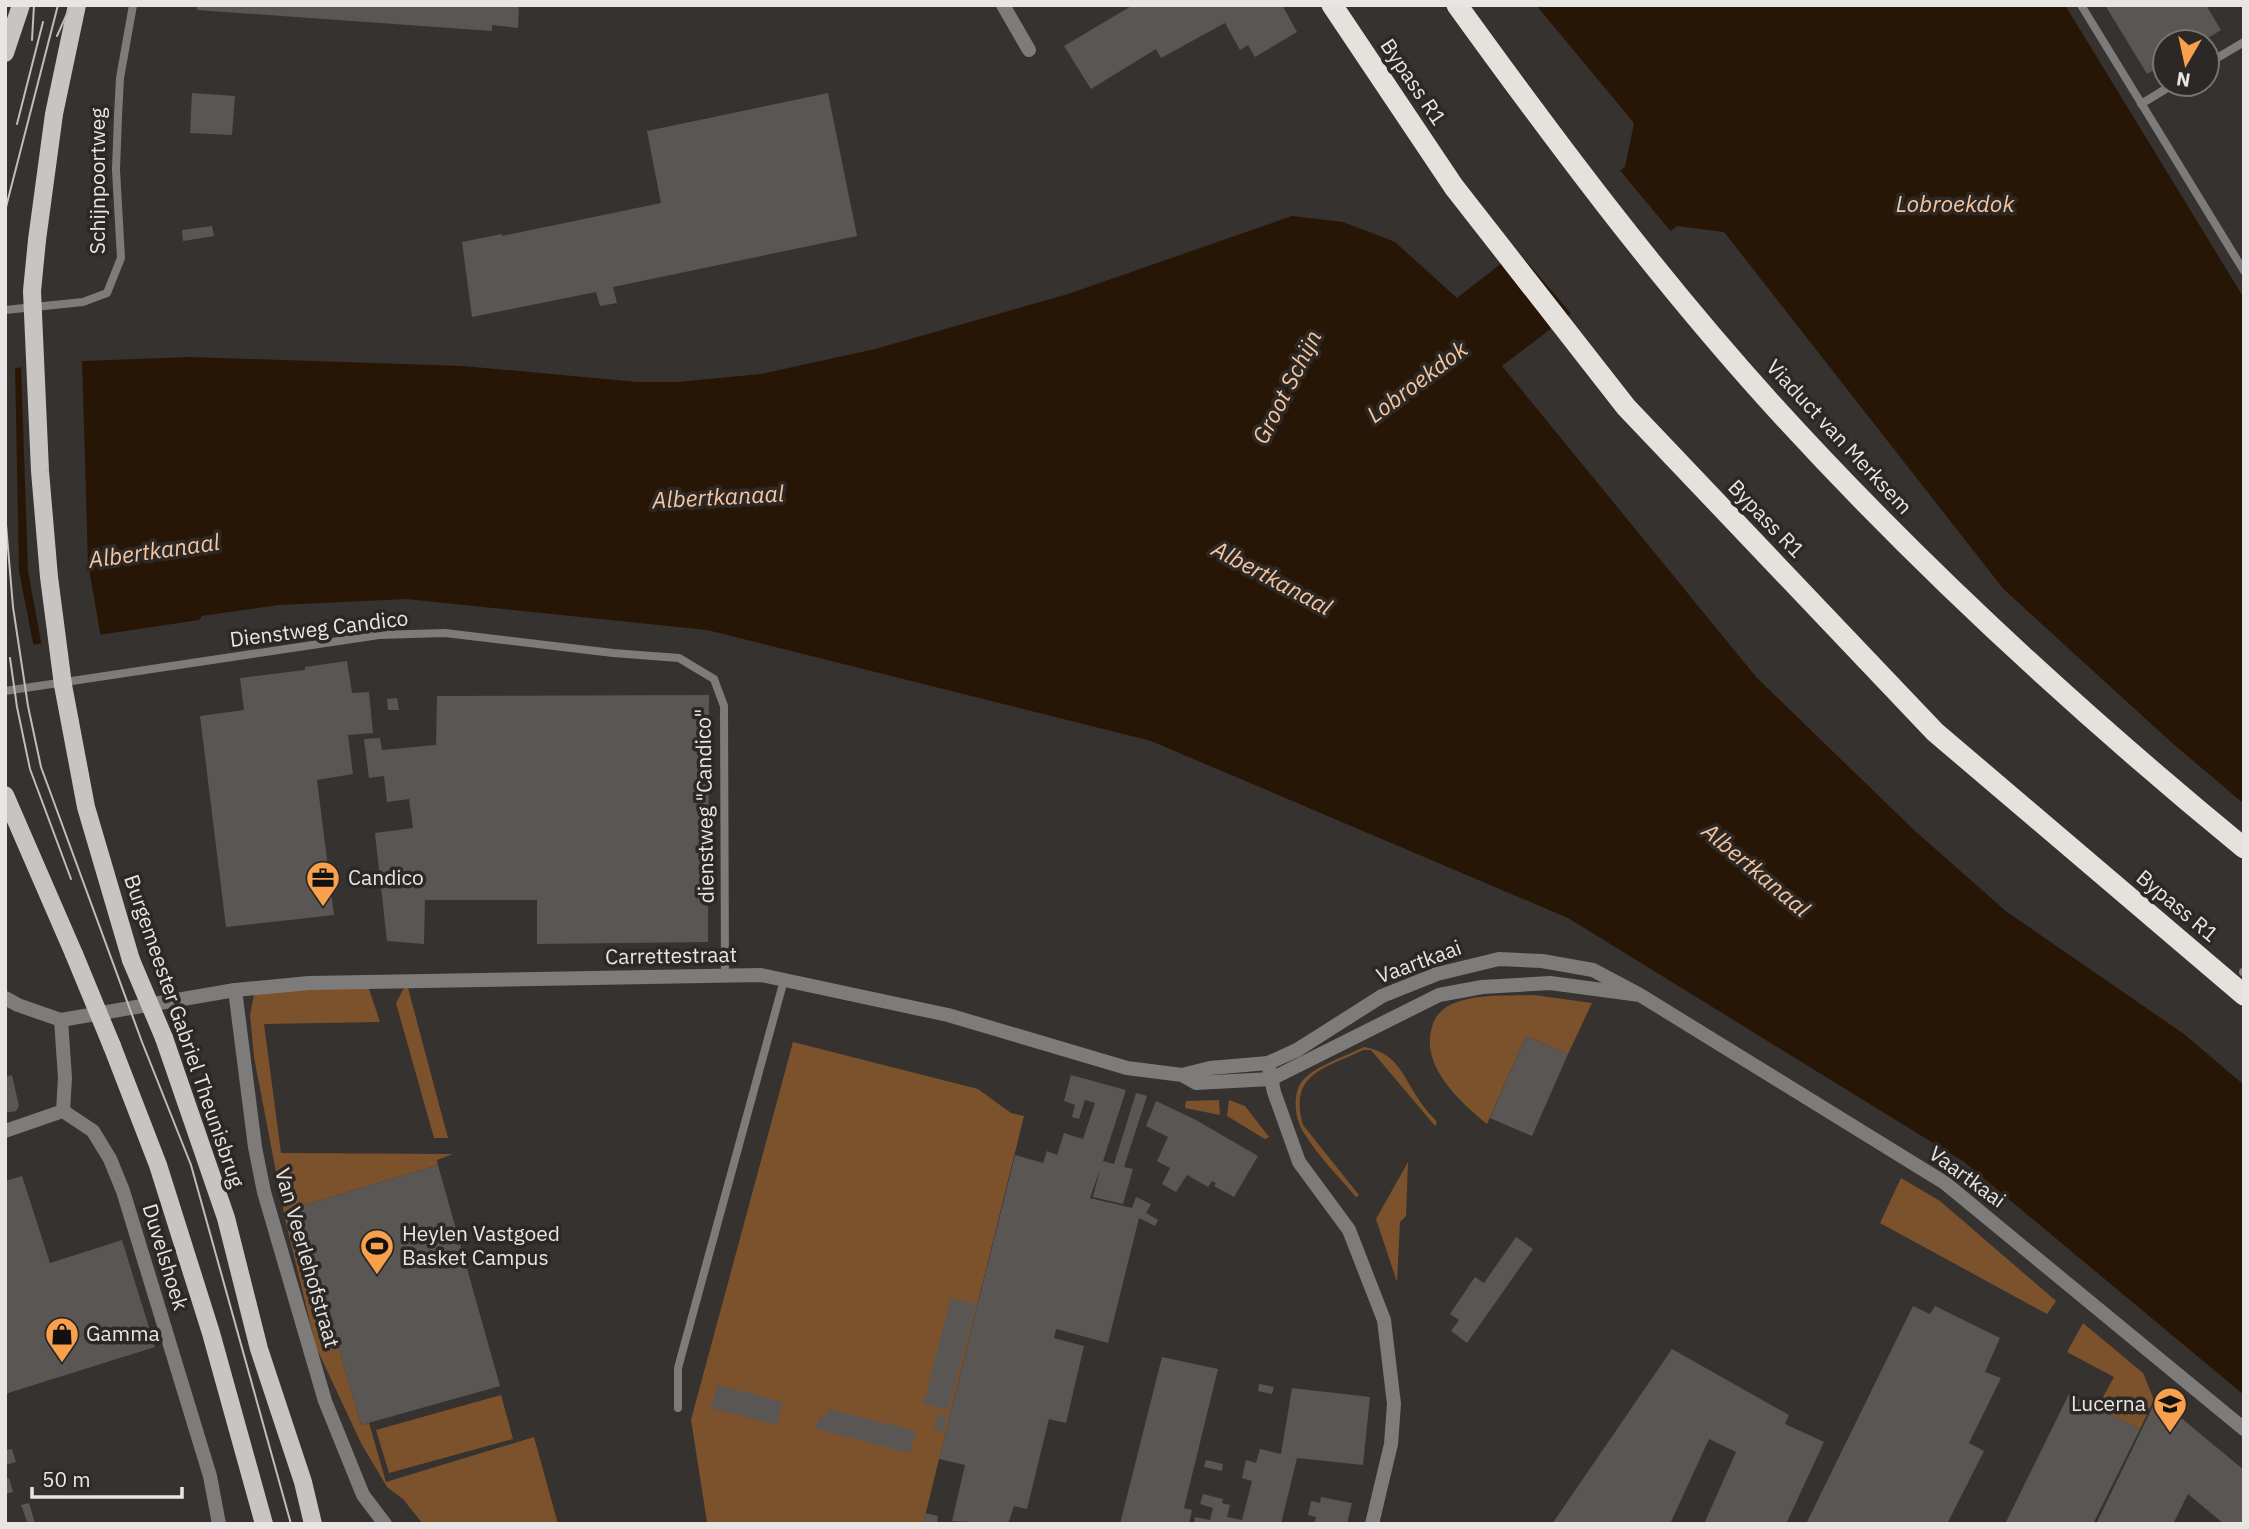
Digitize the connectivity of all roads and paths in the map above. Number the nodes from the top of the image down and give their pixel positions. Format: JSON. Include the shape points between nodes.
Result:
{"nodes":[{"id":1,"x":21,"y":5,"type":"edge"},
{"id":2,"x":77,"y":5,"type":"edge"},
{"id":3,"x":133,"y":5,"type":"edge"},
{"id":4,"x":1003,"y":5,"type":"edge"},
{"id":5,"x":1332,"y":5,"type":"edge"},
{"id":6,"x":1457,"y":5,"type":"edge"},
{"id":7,"x":2081,"y":5,"type":"edge"},
{"id":8,"x":2244,"y":42,"type":"edge"},
{"id":9,"x":1030,"y":50,"type":"dead end"},
{"id":10,"x":5,"y":53,"type":"edge"},
{"id":11,"x":2221,"y":56,"type":"edge"},
{"id":12,"x":2151,"y":98,"type":"edge"},
{"id":13,"x":2141,"y":104,"type":"junction"},
{"id":14,"x":2244,"y":271,"type":"edge"},
{"id":15,"x":5,"y":310,"type":"edge"},
{"id":16,"x":679,"y":657,"type":"joint"},
{"id":17,"x":5,"y":691,"type":"edge"},
{"id":18,"x":5,"y":795,"type":"edge"},
{"id":19,"x":2244,"y":848,"type":"edge"},
{"id":20,"x":725,"y":975,"type":"junction"},
{"id":21,"x":784,"y":980,"type":"junction"},
{"id":22,"x":235,"y":990,"type":"junction"},
{"id":23,"x":1640,"y":995,"type":"junction"},
{"id":24,"x":2244,"y":995,"type":"edge"},
{"id":25,"x":5,"y":998,"type":"edge"},
{"id":26,"x":61,"y":1020,"type":"junction"},
{"id":27,"x":1268,"y":1063,"type":"junction"},
{"id":28,"x":1182,"y":1075,"type":"junction"},
{"id":29,"x":1271,"y":1079,"type":"junction"},
{"id":30,"x":63,"y":1111,"type":"junction"},
{"id":31,"x":5,"y":1131,"type":"edge"},
{"id":32,"x":678,"y":1408,"type":"dead end"},
{"id":33,"x":2244,"y":1429,"type":"edge"},
{"id":34,"x":219,"y":1524,"type":"edge"},
{"id":35,"x":264,"y":1524,"type":"edge"},
{"id":36,"x":313,"y":1524,"type":"edge"},
{"id":37,"x":385,"y":1524,"type":"edge"},
{"id":38,"x":1372,"y":1524,"type":"edge"}],
"edges":[{"from":1,"to":10,"type":"main road"},
{"from":2,"to":36,"type":"main road","name":"Burgemeester Gabriel Theunisbrug","bridge":true,"via":[[54,114],[32,291],[49,577],[76,761],[131,960],[164,1038],[226,1218],[259,1349]]},
{"from":3,"to":15,"type":"lane","name":"Schijnpoortweg","via":[[118,116],[121,258],[107,293],[83,302]]},
{"from":4,"to":9,"type":"street"},
{"from":5,"to":24,"type":"highway","name":"Bypass R1","via":[[1454,187],[1626,407],[1935,732]]},
{"from":6,"to":19,"type":"highway","name":"Viaduct van Merksem","via":[[1588,184],[1740,368],[1806,440],[1942,580],[2067,698]]},
{"from":7,"to":13,"type":"lane"},
{"from":8,"to":11,"type":"lane"},
{"from":12,"to":13,"type":"lane"},
{"from":13,"to":14,"type":"lane"},
{"from":16,"to":17,"type":"lane","name":"Dienstweg Candico","via":[[445,633],[379,635]]},
{"from":16,"to":20,"type":"lane","name":"dienstweg \"Candico\"","via":[[714,679],[724,706]]},
{"from":18,"to":35,"type":"main road","bridge":true,"via":[[112,1046],[166,1191]]},
{"from":20,"to":21,"type":"street","name":"Carrettestraat"},
{"from":20,"to":22,"type":"street","name":"Carrettestraat","via":[[309,983]]},
{"from":21,"to":28,"type":"street","name":"Carrettestraat","via":[[948,1015],[1127,1068]]},
{"from":21,"to":32,"type":"lane","via":[[678,1368]]},
{"from":22,"to":26,"type":"street","name":"Carrettestraat"},
{"from":22,"to":37,"type":"street","name":"Van Veerlehofstraat","via":[[264,1192],[325,1401],[363,1495]]},
{"from":23,"to":27,"type":"street","name":"Vaartkaai","via":[[1593,970],[1542,961],[1499,960],[1437,974],[1382,996]]},
{"from":23,"to":29,"type":"street","name":"Vaartkaai","via":[[1531,983],[1439,995]]},
{"from":23,"to":33,"type":"street","name":"Vaartkaai","via":[[1945,1183]]},
{"from":25,"to":26,"type":"street"},
{"from":26,"to":30,"type":"street"},
{"from":27,"to":28,"type":"street","name":"Vaartkaai"},
{"from":27,"to":29,"type":"street"},
{"from":28,"to":29,"type":"street","name":"Carrettestraat","via":[[1196,1083]]},
{"from":29,"to":38,"type":"street","via":[[1299,1162],[1349,1230],[1384,1320],[1394,1404],[1391,1444]]},
{"from":30,"to":31,"type":"street"},
{"from":30,"to":34,"type":"street","name":"Duvelshoek","via":[[87,1125],[102,1142],[122,1191],[210,1476]]}]}
